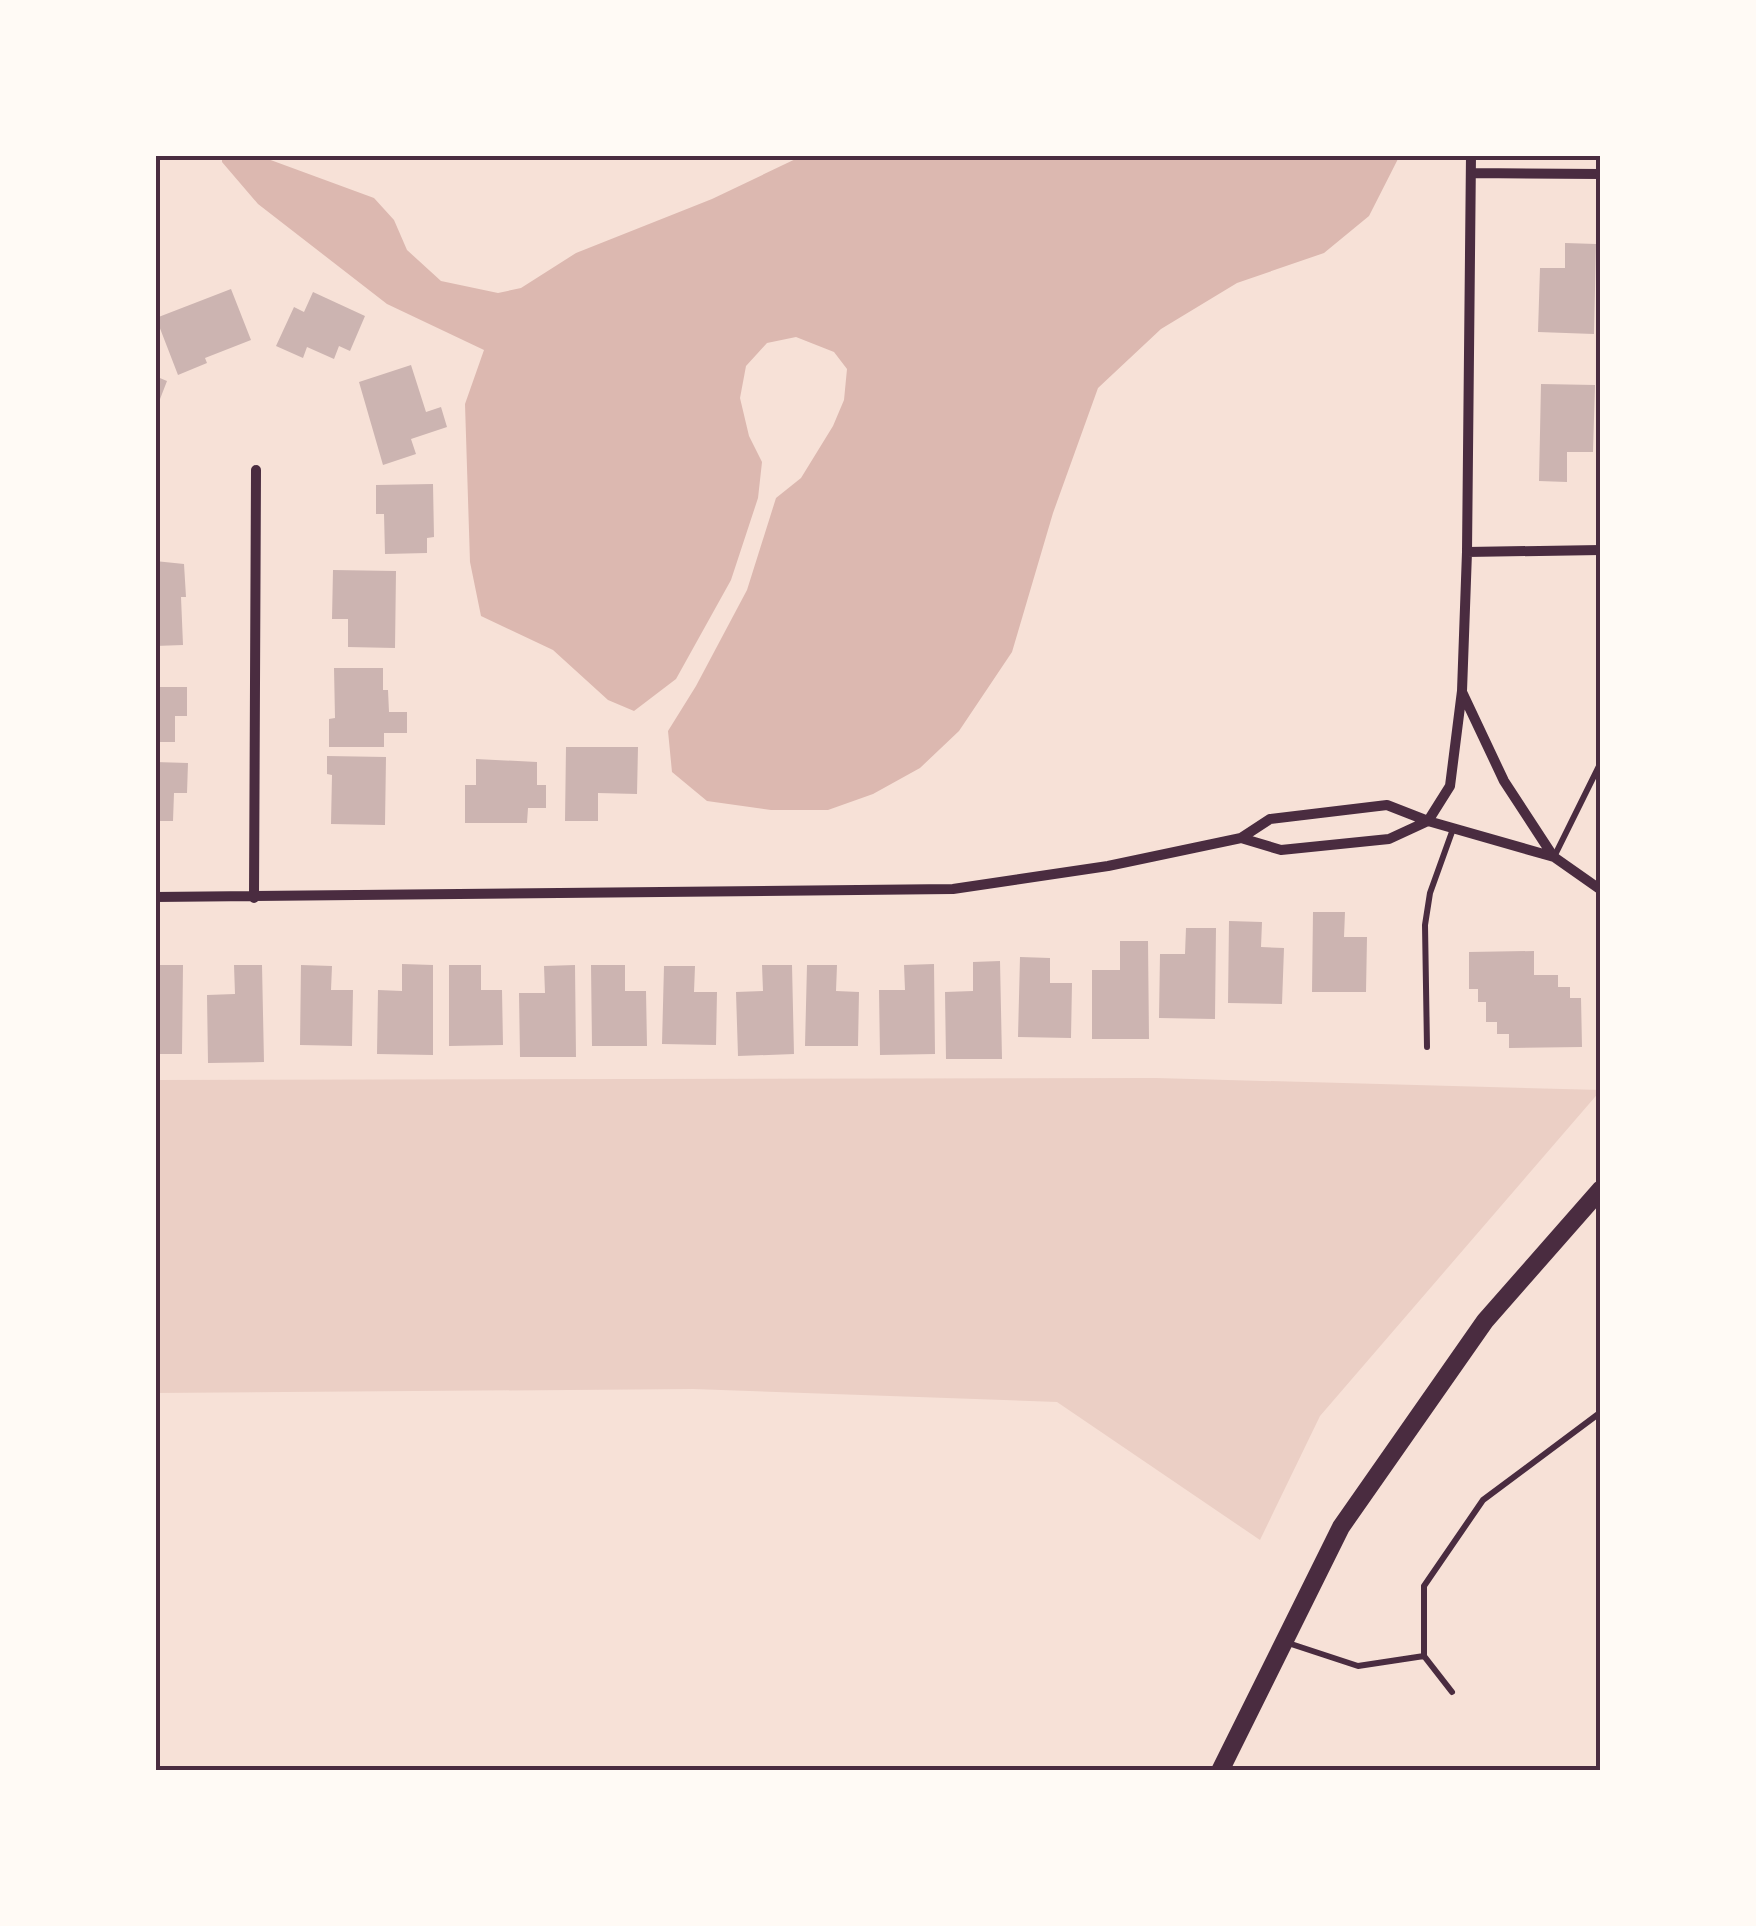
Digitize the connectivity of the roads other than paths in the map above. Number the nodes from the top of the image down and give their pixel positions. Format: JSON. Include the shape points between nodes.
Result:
{"nodes":[{"id":1,"x":1471,"y":155,"type":"edge"},
{"id":2,"x":1471,"y":174,"type":"junction"},
{"id":3,"x":1601,"y":174,"type":"edge"},
{"id":4,"x":256,"y":470,"type":"dead end"},
{"id":5,"x":1601,"y":550,"type":"edge"},
{"id":6,"x":1467,"y":552,"type":"junction"},
{"id":7,"x":1462,"y":691,"type":"junction"},
{"id":8,"x":1601,"y":762,"type":"edge"},
{"id":9,"x":1428,"y":820,"type":"junction"},
{"id":10,"x":1454,"y":828,"type":"junction"},
{"id":11,"x":1240,"y":838,"type":"junction"},
{"id":12,"x":1554,"y":857,"type":"junction"},
{"id":13,"x":1601,"y":890,"type":"edge"},
{"id":14,"x":155,"y":897,"type":"edge"},
{"id":15,"x":254,"y":898,"type":"junction"},
{"id":16,"x":1427,"y":1048,"type":"dead end"},
{"id":17,"x":1601,"y":1189,"type":"edge"},
{"id":18,"x":1601,"y":1412,"type":"edge"},
{"id":19,"x":1284,"y":1642,"type":"junction"},
{"id":20,"x":1424,"y":1656,"type":"junction"},
{"id":21,"x":1452,"y":1692,"type":"dead end"},
{"id":22,"x":1220,"y":1771,"type":"edge"}],
"edges":[{"from":1,"to":2,"type":"street"},
{"from":2,"to":3,"type":"street"},
{"from":2,"to":6,"type":"street"},
{"from":4,"to":15,"type":"street"},
{"from":5,"to":6,"type":"street"},
{"from":6,"to":7,"type":"street"},
{"from":7,"to":9,"type":"street","via":[[1450,786]]},
{"from":7,"to":12,"type":"street","via":[[1504,780]]},
{"from":8,"to":12,"type":"lane"},
{"from":9,"to":10,"type":"street"},
{"from":9,"to":11,"type":"street","via":[[1389,839],[1281,850]]},
{"from":9,"to":11,"type":"street","via":[[1386,805],[1270,819]]},
{"from":10,"to":12,"type":"street"},
{"from":10,"to":16,"type":"lane","via":[[1430,893],[1426,925]]},
{"from":11,"to":15,"type":"street","via":[[952,889]]},
{"from":12,"to":13,"type":"street"},
{"from":14,"to":15,"type":"street"},
{"from":17,"to":19,"type":"main road","via":[[1486,1320],[1341,1527]]},
{"from":18,"to":20,"type":"lane","via":[[1483,1500],[1424,1586]]},
{"from":19,"to":20,"type":"lane","via":[[1358,1666]]},
{"from":19,"to":22,"type":"main road"},
{"from":20,"to":21,"type":"lane"}]}
